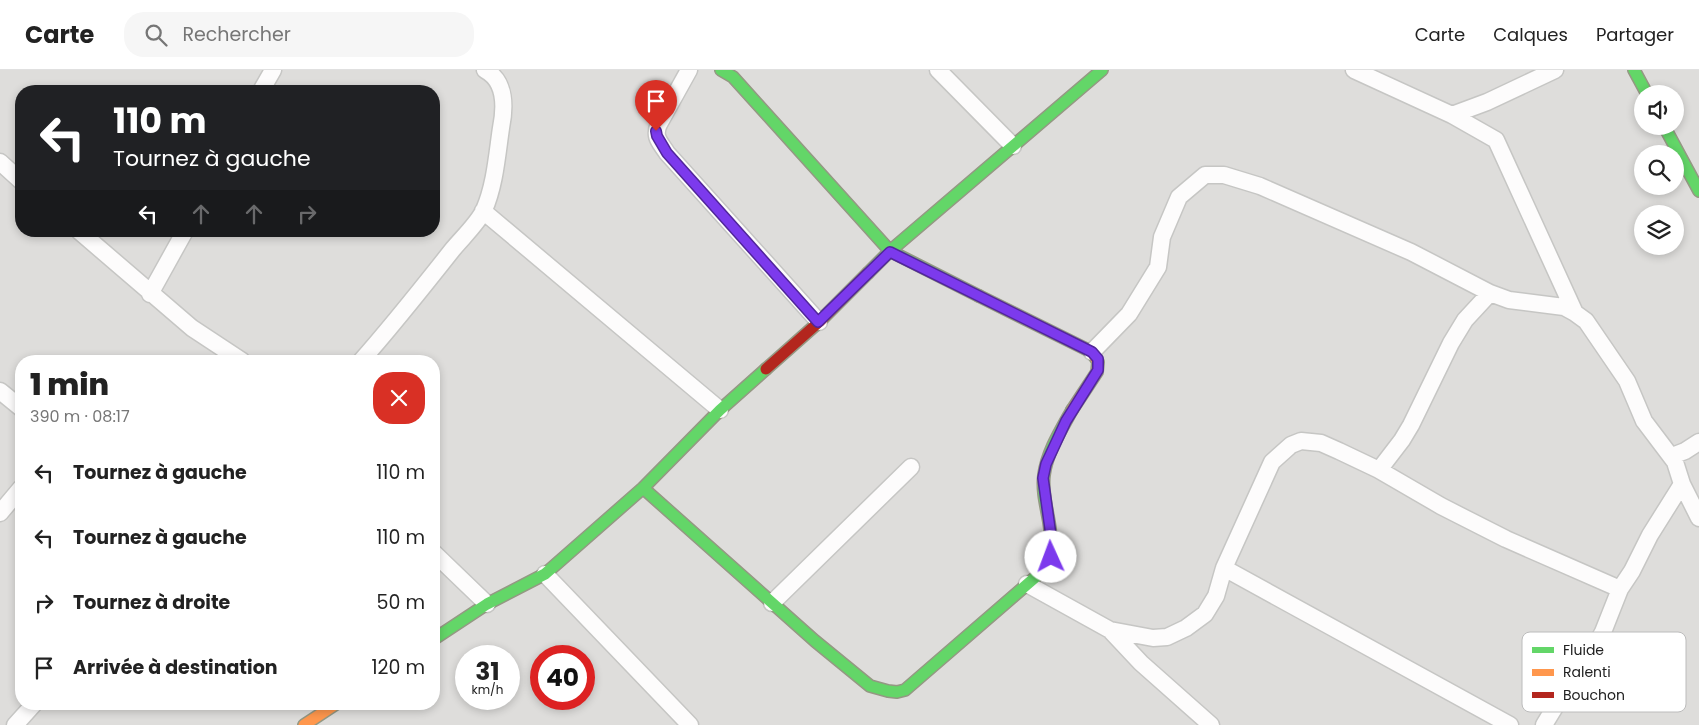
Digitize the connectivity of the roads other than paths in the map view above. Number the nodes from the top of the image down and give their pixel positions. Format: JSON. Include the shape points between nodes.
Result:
{"nodes":[{"id":1,"x":272,"y":70,"type":"edge"},
{"id":2,"x":689,"y":70,"type":"edge"},
{"id":3,"x":721,"y":70,"type":"edge"},
{"id":4,"x":938,"y":70,"type":"edge"},
{"id":5,"x":1102,"y":70,"type":"edge"},
{"id":6,"x":1354,"y":70,"type":"edge"},
{"id":7,"x":1555,"y":70,"type":"edge"},
{"id":8,"x":1634,"y":70,"type":"edge"},
{"id":9,"x":489,"y":71,"type":"edge"},
{"id":10,"x":264,"y":85,"type":"edge"},
{"id":11,"x":1642,"y":85,"type":"edge"},
{"id":12,"x":1452,"y":115,"type":"junction"},
{"id":13,"x":1669,"y":135,"type":"edge"},
{"id":14,"x":1013,"y":146,"type":"junction"},
{"id":15,"x":0,"y":162,"type":"edge"},
{"id":16,"x":15,"y":176,"type":"edge"},
{"id":17,"x":1699,"y":191,"type":"edge"},
{"id":18,"x":483,"y":211,"type":"junction"},
{"id":19,"x":86,"y":237,"type":"edge"},
{"id":20,"x":181,"y":237,"type":"edge"},
{"id":21,"x":890,"y":252,"type":"junction"},
{"id":22,"x":1490,"y":293,"type":"junction"},
{"id":23,"x":150,"y":294,"type":"junction"},
{"id":24,"x":1575,"y":313,"type":"junction"},
{"id":25,"x":818,"y":322,"type":"junction"},
{"id":26,"x":1092,"y":352,"type":"junction"},
{"id":27,"x":233,"y":355,"type":"edge"},
{"id":28,"x":366,"y":355,"type":"edge"},
{"id":29,"x":0,"y":390,"type":"edge"},
{"id":30,"x":15,"y":403,"type":"edge"},
{"id":31,"x":720,"y":410,"type":"junction"},
{"id":32,"x":1699,"y":442,"type":"edge"},
{"id":33,"x":1672,"y":456,"type":"junction"},
{"id":34,"x":911,"y":467,"type":"dead end"},
{"id":35,"x":1379,"y":470,"type":"junction"},
{"id":36,"x":1682,"y":484,"type":"junction"},
{"id":37,"x":643,"y":488,"type":"junction"},
{"id":38,"x":15,"y":495,"type":"edge"},
{"id":39,"x":0,"y":513,"type":"edge"},
{"id":40,"x":1699,"y":518,"type":"edge"},
{"id":41,"x":440,"y":559,"type":"edge"},
{"id":42,"x":1224,"y":568,"type":"junction"},
{"id":43,"x":545,"y":574,"type":"junction"},
{"id":44,"x":1027,"y":584,"type":"junction"},
{"id":45,"x":1620,"y":589,"type":"junction"},
{"id":46,"x":772,"y":603,"type":"junction"},
{"id":47,"x":487,"y":604,"type":"junction"},
{"id":48,"x":1110,"y":630,"type":"junction"},
{"id":49,"x":1603,"y":632,"type":"edge"},
{"id":50,"x":440,"y":635,"type":"edge"},
{"id":51,"x":29,"y":710,"type":"edge"},
{"id":52,"x":327,"y":710,"type":"edge"},
{"id":53,"x":1552,"y":712,"type":"edge"},
{"id":54,"x":15,"y":725,"type":"edge"},
{"id":55,"x":304,"y":725,"type":"edge"},
{"id":56,"x":690,"y":725,"type":"edge"},
{"id":57,"x":1210,"y":725,"type":"edge"},
{"id":58,"x":1510,"y":725,"type":"edge"},
{"id":59,"x":1544,"y":725,"type":"edge"}],
"edges":[{"from":1,"to":10,"type":"street"},
{"from":2,"to":25,"type":"street","via":[[656,131],[659,141]]},
{"from":3,"to":21,"type":"street","via":[[733,77]]},
{"from":4,"to":14,"type":"street"},
{"from":5,"to":14,"type":"street"},
{"from":6,"to":12,"type":"street"},
{"from":7,"to":12,"type":"street"},
{"from":8,"to":11,"type":"street"},
{"from":9,"to":18,"type":"street","via":[[503,95],[503,116],[493,180]]},
{"from":12,"to":24,"type":"street","via":[[1496,140]]},
{"from":13,"to":17,"type":"street"},
{"from":14,"to":21,"type":"street"},
{"from":15,"to":16,"type":"street"},
{"from":18,"to":28,"type":"street"},
{"from":18,"to":31,"type":"street"},
{"from":19,"to":23,"type":"street"},
{"from":20,"to":23,"type":"street"},
{"from":21,"to":25,"type":"street"},
{"from":21,"to":26,"type":"street"},
{"from":22,"to":24,"type":"street","via":[[1509,300],[1556,305]]},
{"from":22,"to":26,"type":"street","via":[[1411,252],[1260,186],[1224,175],[1205,175],[1179,197],[1162,237],[1158,267],[1129,314]]},
{"from":22,"to":35,"type":"street","via":[[1465,320],[1411,425]]},
{"from":23,"to":27,"type":"street"},
{"from":24,"to":33,"type":"street","via":[[1586,321],[1608,352],[1627,381],[1644,421]]},
{"from":25,"to":31,"type":"street"},
{"from":26,"to":44,"type":"street","via":[[1098,359],[1098,370],[1066,421],[1043,478],[1051,557],[1046,568]]},
{"from":29,"to":30,"type":"street"},
{"from":31,"to":37,"type":"street"},
{"from":32,"to":33,"type":"street"},
{"from":33,"to":36,"type":"street"},
{"from":34,"to":46,"type":"street"},
{"from":35,"to":42,"type":"street","via":[[1321,443],[1301,442],[1291,446],[1272,462]]},
{"from":35,"to":45,"type":"street","via":[[1441,506]]},
{"from":36,"to":40,"type":"street"},
{"from":36,"to":45,"type":"street"},
{"from":37,"to":43,"type":"street"},
{"from":37,"to":46,"type":"street"},
{"from":38,"to":39,"type":"street"},
{"from":41,"to":47,"type":"street"},
{"from":42,"to":48,"type":"street","via":[[1216,596],[1206,614],[1186,628],[1167,637],[1153,638]]},
{"from":42,"to":58,"type":"street"},
{"from":43,"to":47,"type":"street"},
{"from":43,"to":56,"type":"street"},
{"from":44,"to":46,"type":"street","via":[[905,690],[897,692],[870,686]]},
{"from":44,"to":48,"type":"street"},
{"from":45,"to":49,"type":"street"},
{"from":47,"to":50,"type":"street"},
{"from":48,"to":57,"type":"street","via":[[1141,663]]},
{"from":51,"to":54,"type":"street"},
{"from":52,"to":55,"type":"street"},
{"from":53,"to":59,"type":"street"}]}
